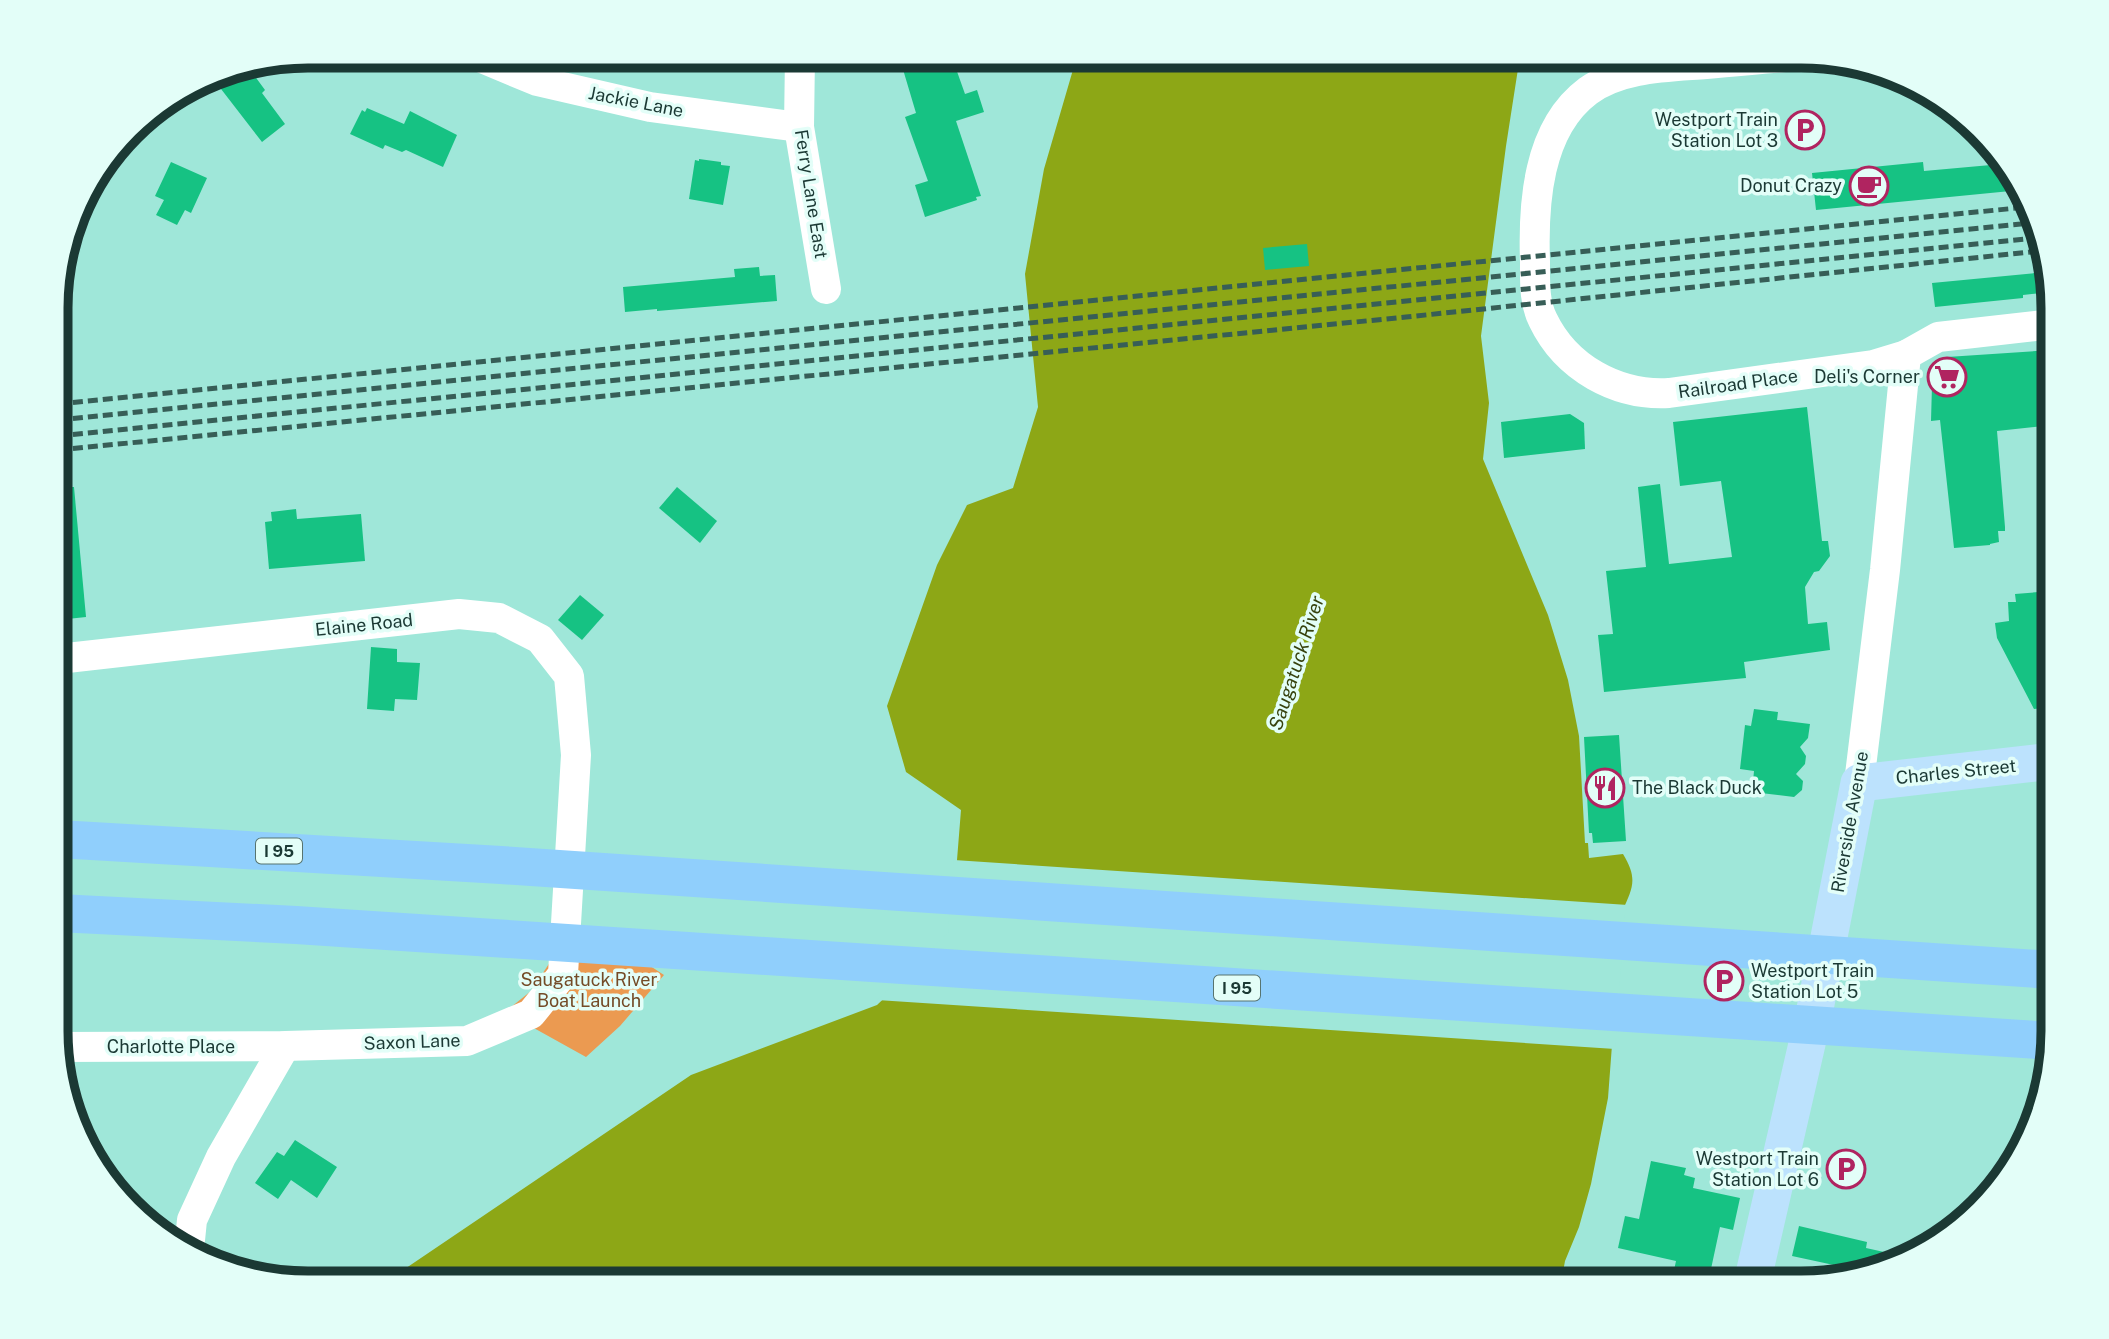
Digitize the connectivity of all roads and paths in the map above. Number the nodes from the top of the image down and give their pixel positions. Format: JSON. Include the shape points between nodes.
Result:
{"nodes":[{"id":1,"x":506,"y":68,"type":"edge"},
{"id":2,"x":800,"y":68,"type":"edge"},
{"id":3,"x":1660,"y":68,"type":"edge"},
{"id":4,"x":799,"y":127,"type":"junction"},
{"id":5,"x":826,"y":289,"type":"dead end"},
{"id":6,"x":2040,"y":325,"type":"edge"},
{"id":7,"x":1906,"y":355,"type":"junction"},
{"id":8,"x":68,"y":658,"type":"edge"},
{"id":9,"x":576,"y":755,"type":"joint"},
{"id":10,"x":2040,"y":762,"type":"edge"},
{"id":11,"x":1859,"y":783,"type":"junction"},
{"id":12,"x":68,"y":840,"type":"edge"},
{"id":13,"x":68,"y":914,"type":"edge"},
{"id":14,"x":2040,"y":969,"type":"edge"},
{"id":15,"x":2040,"y":1040,"type":"edge"},
{"id":16,"x":285,"y":1046,"type":"junction"},
{"id":17,"x":69,"y":1047,"type":"edge"},
{"id":18,"x":189,"y":1240,"type":"edge"},
{"id":19,"x":1755,"y":1270,"type":"edge"}],
"edges":[{"from":1,"to":4,"type":"street","name":"Jackie Lane","via":[[537,81],[650,107]]},
{"from":2,"to":4,"type":"street","name":"Ferry Lane East"},
{"from":3,"to":7,"type":"street","name":"Railroad Place","via":[[1615,77],[1589,91],[1567,112],[1550,144],[1536,194],[1536,294],[1543,320],[1566,352],[1588,372],[1640,393],[1864,367]]},
{"from":4,"to":5,"type":"street","name":"Ferry Lane East"},
{"from":6,"to":7,"type":"street","name":"Railroad Place","via":[[1946,335]]},
{"from":7,"to":11,"type":"street","name":"Riverside Avenue"},
{"from":8,"to":9,"type":"street","name":"Elaine Road","via":[[459,614],[499,618],[540,639],[569,676]]},
{"from":9,"to":16,"type":"street","name":"Saxon Lane","via":[[563,974],[531,1014],[467,1041]]},
{"from":10,"to":11,"type":"main road","name":"Charles Street"},
{"from":11,"to":19,"type":"main road","name":"Riverside Avenue","via":[[1815,1009]]},
{"from":12,"to":14,"type":"highway","number":"I 95"},
{"from":13,"to":15,"type":"highway","number":"I 95"},
{"from":16,"to":17,"type":"street","name":"Charlotte Place"},
{"from":16,"to":18,"type":"street","via":[[222,1157],[192,1220]]}]}
